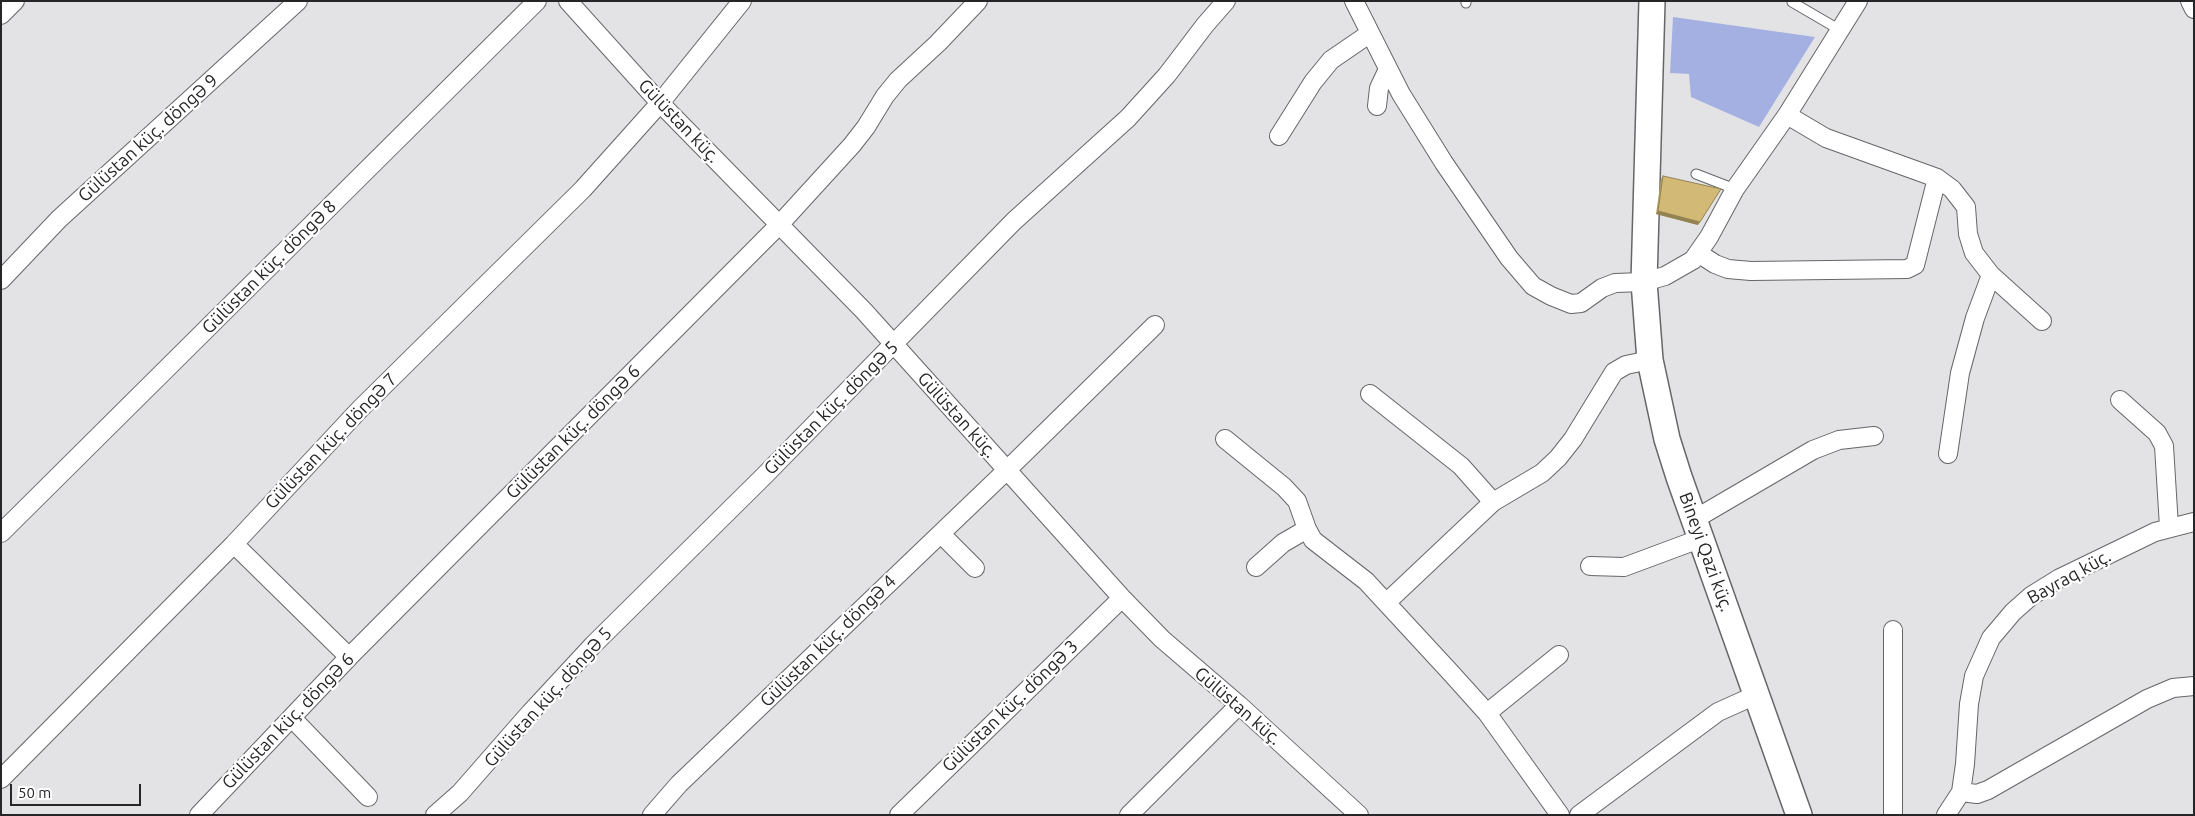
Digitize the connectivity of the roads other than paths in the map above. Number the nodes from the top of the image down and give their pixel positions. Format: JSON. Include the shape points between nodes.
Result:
{"nodes":[{"id":1,"x":15,"y":1,"type":"edge"},
{"id":2,"x":298,"y":1,"type":"edge"},
{"id":3,"x":537,"y":1,"type":"edge"},
{"id":4,"x":568,"y":1,"type":"edge"},
{"id":5,"x":742,"y":1,"type":"edge"},
{"id":6,"x":978,"y":1,"type":"edge"},
{"id":7,"x":1226,"y":1,"type":"edge"},
{"id":8,"x":1354,"y":1,"type":"edge"},
{"id":9,"x":1652,"y":1,"type":"edge"},
{"id":10,"x":1858,"y":1,"type":"edge"},
{"id":11,"x":2190,"y":1,"type":"edge"},
{"id":12,"x":1792,"y":2,"type":"edge"},
{"id":13,"x":2194,"y":9,"type":"edge"},
{"id":14,"x":1,"y":15,"type":"edge"},
{"id":15,"x":1840,"y":30,"type":"junction"},
{"id":16,"x":1369,"y":34,"type":"junction"},
{"id":17,"x":1388,"y":69,"type":"junction"},
{"id":18,"x":660,"y":103,"type":"junction"},
{"id":19,"x":1377,"y":106,"type":"dead end"},
{"id":20,"x":1788,"y":115,"type":"junction"},
{"id":21,"x":1280,"y":136,"type":"dead end"},
{"id":22,"x":1696,"y":174,"type":"dead end"},
{"id":23,"x":1937,"y":178,"type":"junction"},
{"id":24,"x":1735,"y":190,"type":"junction"},
{"id":25,"x":780,"y":225,"type":"junction"},
{"id":26,"x":1698,"y":253,"type":"junction"},
{"id":27,"x":1992,"y":275,"type":"junction"},
{"id":28,"x":1,"y":280,"type":"edge"},
{"id":29,"x":1644,"y":282,"type":"junction"},
{"id":30,"x":2042,"y":321,"type":"dead end"},
{"id":31,"x":1155,"y":325,"type":"dead end"},
{"id":32,"x":894,"y":344,"type":"junction"},
{"id":33,"x":1650,"y":360,"type":"junction"},
{"id":34,"x":1370,"y":394,"type":"dead end"},
{"id":35,"x":2120,"y":400,"type":"dead end"},
{"id":36,"x":1874,"y":436,"type":"dead end"},
{"id":37,"x":1225,"y":439,"type":"dead end"},
{"id":38,"x":1948,"y":454,"type":"dead end"},
{"id":39,"x":1007,"y":470,"type":"junction"},
{"id":40,"x":1493,"y":502,"type":"junction"},
{"id":41,"x":2194,"y":522,"type":"edge"},
{"id":42,"x":2169,"y":527,"type":"junction"},
{"id":43,"x":1307,"y":529,"type":"junction"},
{"id":44,"x":1698,"y":529,"type":"junction"},
{"id":45,"x":1,"y":533,"type":"edge"},
{"id":46,"x":941,"y":534,"type":"junction"},
{"id":47,"x":234,"y":544,"type":"junction"},
{"id":48,"x":1590,"y":566,"type":"dead end"},
{"id":49,"x":1256,"y":567,"type":"dead end"},
{"id":50,"x":974,"y":568,"type":"dead end"},
{"id":51,"x":1122,"y":598,"type":"junction"},
{"id":52,"x":1388,"y":602,"type":"junction"},
{"id":53,"x":1893,"y":630,"type":"dead end"},
{"id":54,"x":1558,"y":654,"type":"dead end"},
{"id":55,"x":349,"y":656,"type":"junction"},
{"id":56,"x":2194,"y":686,"type":"edge"},
{"id":57,"x":1758,"y":694,"type":"junction"},
{"id":58,"x":1239,"y":705,"type":"junction"},
{"id":59,"x":1487,"y":713,"type":"junction"},
{"id":60,"x":292,"y":718,"type":"junction"},
{"id":61,"x":1,"y":778,"type":"edge"},
{"id":62,"x":1961,"y":792,"type":"junction"},
{"id":63,"x":368,"y":797,"type":"dead end"},
{"id":64,"x":199,"y":815,"type":"edge"},
{"id":65,"x":435,"y":815,"type":"edge"},
{"id":66,"x":652,"y":815,"type":"edge"},
{"id":67,"x":899,"y":815,"type":"edge"},
{"id":68,"x":1129,"y":815,"type":"edge"},
{"id":69,"x":1359,"y":815,"type":"edge"},
{"id":70,"x":1560,"y":815,"type":"edge"},
{"id":71,"x":1579,"y":815,"type":"edge"},
{"id":72,"x":1799,"y":815,"type":"edge"},
{"id":73,"x":1893,"y":815,"type":"edge"},
{"id":74,"x":1946,"y":815,"type":"edge"}],
"edges":[{"from":1,"to":14,"type":"street"},
{"from":2,"to":28,"type":"street","name":"Gülüstan küç. döngə 9","via":[[59,219]]},
{"from":3,"to":45,"type":"street","name":"Gülüstan küç. döngə 8"},
{"from":4,"to":18,"type":"street","name":"Gülüstan küç."},
{"from":5,"to":18,"type":"street","name":"Gülüstan küç. döngə 7"},
{"from":6,"to":25,"type":"street","name":"Gülüstan küç. döngə 6","via":[[898,80],[852,145]]},
{"from":7,"to":32,"type":"street","name":"Gülüstan küç. döngə 5","via":[[1167,76],[1128,118],[1014,221]]},
{"from":8,"to":16,"type":"street"},
{"from":9,"to":29,"type":"main road","name":"Bineyi Qazi küç."},
{"from":10,"to":15,"type":"street"},
{"from":11,"to":13,"type":"street"},
{"from":12,"to":15,"type":"lane"},
{"from":15,"to":20,"type":"street"},
{"from":16,"to":17,"type":"street"},
{"from":16,"to":21,"type":"street","via":[[1331,60],[1313,82]]},
{"from":17,"to":19,"type":"street","via":[[1379,88]]},
{"from":17,"to":29,"type":"street","via":[[1444,163],[1509,258],[1533,286],[1571,304],[1581,303],[1615,283]]},
{"from":18,"to":25,"type":"street","name":"Gülüstan küç."},
{"from":18,"to":47,"type":"street","name":"Gülüstan küç. döngə 7","via":[[583,189],[360,409]]},
{"from":20,"to":23,"type":"street","via":[[1826,138]]},
{"from":20,"to":24,"type":"street"},
{"from":22,"to":24,"type":"lane"},
{"from":23,"to":26,"type":"street","via":[[1915,265],[1907,269],[1751,271],[1728,269]]},
{"from":23,"to":27,"type":"street","via":[[1952,189],[1966,206],[1970,244]]},
{"from":24,"to":26,"type":"street"},
{"from":25,"to":32,"type":"street","name":"Gülüstan küç."},
{"from":25,"to":55,"type":"street","name":"Gülüstan küç. döngə 6"},
{"from":26,"to":29,"type":"street","via":[[1665,276]]},
{"from":27,"to":30,"type":"street"},
{"from":27,"to":38,"type":"street","via":[[1975,318],[1960,373]]},
{"from":29,"to":33,"type":"main road","name":"Bineyi Qazi küç."},
{"from":31,"to":39,"type":"street","name":"Gülüstan küç. döngə 4"},
{"from":32,"to":39,"type":"street","name":"Gülüstan küç."},
{"from":32,"to":65,"type":"street","name":"Gülüstan küç. döngə 5","via":[[593,645],[486,765]]},
{"from":33,"to":40,"type":"street","via":[[1626,365],[1614,372],[1558,458],[1542,473]]},
{"from":33,"to":44,"type":"main road","name":"Bineyi Qazi küç.","via":[[1668,439]]},
{"from":34,"to":40,"type":"street","via":[[1462,466]]},
{"from":35,"to":42,"type":"street","via":[[2157,433],[2164,446]]},
{"from":36,"to":44,"type":"street","via":[[1839,440],[1813,450]]},
{"from":37,"to":43,"type":"street","via":[[1297,501]]},
{"from":39,"to":46,"type":"street","name":"Gülüstan küç. döngə 4"},
{"from":39,"to":51,"type":"street","name":"Gülüstan küç."},
{"from":40,"to":52,"type":"street"},
{"from":41,"to":42,"type":"street","name":"Bayraq küç."},
{"from":42,"to":62,"type":"street","name":"Bayraq küç.","via":[[2060,578],[2013,612],[1991,638],[1974,676]]},
{"from":43,"to":49,"type":"street"},
{"from":43,"to":52,"type":"street","via":[[1313,540]]},
{"from":44,"to":48,"type":"street","via":[[1624,567]]},
{"from":44,"to":57,"type":"main road","name":"Bineyi Qazi küç."},
{"from":46,"to":50,"type":"street"},
{"from":46,"to":66,"type":"street","name":"Gülüstan küç. döngə 4","via":[[679,784]]},
{"from":47,"to":55,"type":"street"},
{"from":47,"to":61,"type":"street","name":"Gülüstan küç. döngə 7"},
{"from":51,"to":58,"type":"street","name":"Gülüstan küç.","via":[[1162,639]]},
{"from":51,"to":67,"type":"street","name":"Gülüstan küç. döngə 3"},
{"from":52,"to":59,"type":"street"},
{"from":53,"to":73,"type":"street"},
{"from":54,"to":59,"type":"street"},
{"from":55,"to":60,"type":"street","name":"Gülüstan küç. döngə 6"},
{"from":56,"to":62,"type":"street","via":[[2173,688],[2147,699],[1988,790],[1977,794]]},
{"from":57,"to":71,"type":"street","via":[[1718,712]]},
{"from":57,"to":72,"type":"main road","name":"Bineyi Qazi küç."},
{"from":58,"to":68,"type":"street"},
{"from":58,"to":69,"type":"street","name":"Gülüstan küç."},
{"from":59,"to":70,"type":"street"},
{"from":60,"to":63,"type":"street"},
{"from":60,"to":64,"type":"street","name":"Gülüstan küç. döngə 6"},
{"from":62,"to":74,"type":"street","name":"Bayraq küç."}]}
